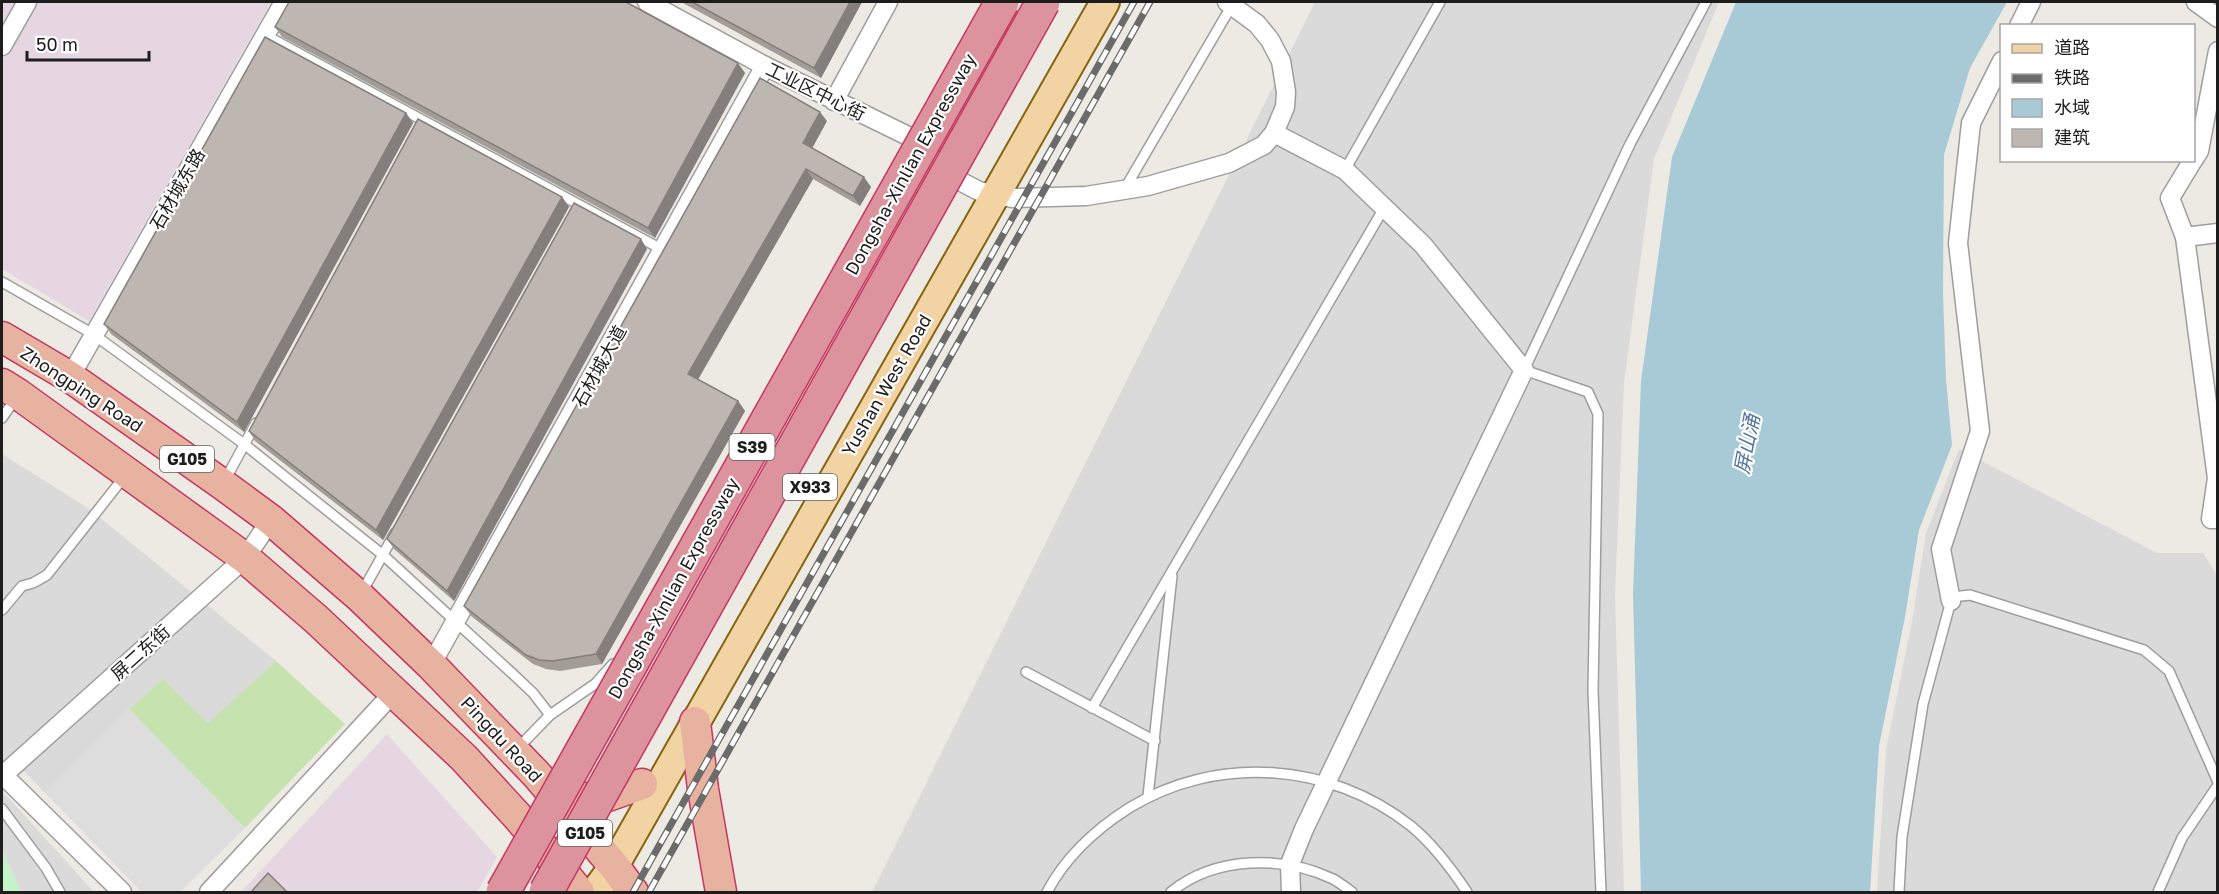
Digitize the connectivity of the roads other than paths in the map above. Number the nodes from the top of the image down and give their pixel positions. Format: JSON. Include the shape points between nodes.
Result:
{"nodes":[{"id":1,"x":27,"y":2,"type":"edge"},
{"id":2,"x":284,"y":2,"type":"edge"},
{"id":3,"x":647,"y":2,"type":"edge"},
{"id":4,"x":888,"y":2,"type":"edge"},
{"id":5,"x":1002,"y":2,"type":"edge"},
{"id":6,"x":1043,"y":2,"type":"edge"},
{"id":7,"x":1098,"y":2,"type":"edge"},
{"id":8,"x":1440,"y":2,"type":"edge"},
{"id":9,"x":1706,"y":2,"type":"edge"},
{"id":10,"x":2031,"y":2,"type":"edge"},
{"id":11,"x":2196,"y":2,"type":"edge"},
{"id":12,"x":1230,"y":3,"type":"edge"},
{"id":13,"x":2217,"y":18,"type":"edge"},
{"id":14,"x":2020,"y":24,"type":"edge"},
{"id":15,"x":265,"y":35,"type":"junction"},
{"id":16,"x":2,"y":46,"type":"edge"},
{"id":17,"x":2217,"y":51,"type":"edge"},
{"id":18,"x":2000,"y":63,"type":"edge"},
{"id":19,"x":765,"y":66,"type":"junction"},
{"id":20,"x":834,"y":101,"type":"junction"},
{"id":21,"x":422,"y":120,"type":"junction"},
{"id":22,"x":416,"y":130,"type":"edge"},
{"id":23,"x":1274,"y":133,"type":"junction"},
{"id":24,"x":2195,"y":157,"type":"edge"},
{"id":25,"x":2192,"y":162,"type":"edge"},
{"id":26,"x":1345,"y":170,"type":"junction"},
{"id":27,"x":1124,"y":191,"type":"junction"},
{"id":28,"x":986,"y":193,"type":"junction"},
{"id":29,"x":578,"y":204,"type":"junction"},
{"id":30,"x":1384,"y":208,"type":"junction"},
{"id":31,"x":572,"y":214,"type":"edge"},
{"id":32,"x":2217,"y":233,"type":"edge"},
{"id":33,"x":2185,"y":237,"type":"junction"},
{"id":34,"x":663,"y":250,"type":"junction"},
{"id":35,"x":2,"y":282,"type":"edge"},
{"id":36,"x":93,"y":334,"type":"junction"},
{"id":37,"x":2,"y":337,"type":"edge"},
{"id":38,"x":1524,"y":370,"type":"junction"},
{"id":39,"x":70,"y":377,"type":"junction"},
{"id":40,"x":10,"y":389,"type":"edge"},
{"id":41,"x":261,"y":412,"type":"edge"},
{"id":42,"x":2,"y":418,"type":"edge"},
{"id":43,"x":244,"y":444,"type":"junction"},
{"id":44,"x":128,"y":472,"type":"junction"},
{"id":45,"x":222,"y":484,"type":"junction"},
{"id":46,"x":2217,"y":519,"type":"edge"},
{"id":47,"x":271,"y":520,"type":"junction"},
{"id":48,"x":400,"y":524,"type":"edge"},
{"id":49,"x":383,"y":555,"type":"junction"},
{"id":50,"x":245,"y":558,"type":"junction"},
{"id":51,"x":1172,"y":571,"type":"junction"},
{"id":52,"x":360,"y":597,"type":"junction"},
{"id":53,"x":1951,"y":601,"type":"junction"},
{"id":54,"x":2,"y":609,"type":"edge"},
{"id":55,"x":455,"y":621,"type":"junction"},
{"id":56,"x":615,"y":659,"type":"dead end"},
{"id":57,"x":431,"y":664,"type":"junction"},
{"id":58,"x":1026,"y":672,"type":"dead end"},
{"id":59,"x":393,"y":693,"type":"junction"},
{"id":60,"x":1092,"y":708,"type":"junction"},
{"id":61,"x":549,"y":715,"type":"junction"},
{"id":62,"x":695,"y":722,"type":"junction"},
{"id":63,"x":1155,"y":741,"type":"junction"},
{"id":64,"x":515,"y":751,"type":"junction"},
{"id":65,"x":537,"y":775,"type":"junction"},
{"id":66,"x":2,"y":776,"type":"edge"},
{"id":67,"x":1328,"y":782,"type":"junction"},
{"id":68,"x":642,"y":784,"type":"junction"},
{"id":69,"x":2217,"y":784,"type":"edge"},
{"id":70,"x":1149,"y":796,"type":"junction"},
{"id":71,"x":2,"y":809,"type":"edge"},
{"id":72,"x":607,"y":859,"type":"junction"},
{"id":73,"x":1290,"y":864,"type":"junction"},
{"id":74,"x":60,"y":892,"type":"edge"},
{"id":75,"x":122,"y":892,"type":"edge"},
{"id":76,"x":208,"y":892,"type":"edge"},
{"id":77,"x":502,"y":892,"type":"edge"},
{"id":78,"x":546,"y":892,"type":"edge"},
{"id":79,"x":579,"y":892,"type":"edge"},
{"id":80,"x":585,"y":892,"type":"edge"},
{"id":81,"x":595,"y":892,"type":"edge"},
{"id":82,"x":633,"y":892,"type":"edge"},
{"id":83,"x":721,"y":892,"type":"edge"},
{"id":84,"x":1047,"y":892,"type":"edge"},
{"id":85,"x":1171,"y":892,"type":"edge"},
{"id":86,"x":1291,"y":892,"type":"edge"},
{"id":87,"x":1352,"y":892,"type":"edge"},
{"id":88,"x":1467,"y":892,"type":"edge"},
{"id":89,"x":1602,"y":892,"type":"edge"},
{"id":90,"x":1899,"y":892,"type":"edge"},
{"id":91,"x":2158,"y":892,"type":"edge"}],
"edges":[{"from":1,"to":16,"type":"street"},
{"from":2,"to":15,"type":"street","name":"石材城东路"},
{"from":3,"to":19,"type":"street","name":"工业区中心街"},
{"from":4,"to":20,"type":"street"},
{"from":5,"to":77,"type":"highway","name":"Dongsha-Xinlian Expressway","number":"S39","bridge":true},
{"from":6,"to":78,"type":"highway","name":"Dongsha-Xinlian Expressway","number":"S39","bridge":true},
{"from":7,"to":28,"type":"main road","name":"Yushan West Road","number":"X933"},
{"from":8,"to":26,"type":"lane"},
{"from":9,"to":38,"type":"lane","via":[[1630,144]]},
{"from":10,"to":14,"type":"street"},
{"from":11,"to":13,"type":"street"},
{"from":12,"to":23,"type":"street","via":[[1257,24],[1281,61],[1285,107]]},
{"from":12,"to":27,"type":"lane"},
{"from":15,"to":21,"type":"lane"},
{"from":15,"to":36,"type":"street","name":"石材城东路"},
{"from":17,"to":24,"type":"street"},
{"from":18,"to":53,"type":"street","via":[[1971,123],[1958,243],[1980,431],[1941,549]]},
{"from":19,"to":20,"type":"street","name":"工业区中心街"},
{"from":19,"to":34,"type":"street","name":"石材城大道"},
{"from":20,"to":28,"type":"street","name":"工业区中心街","via":[[905,142],[952,177]]},
{"from":21,"to":22,"type":"lane"},
{"from":21,"to":29,"type":"lane"},
{"from":23,"to":26,"type":"street"},
{"from":23,"to":27,"type":"street","via":[[1264,146],[1229,163]]},
{"from":25,"to":33,"type":"street","via":[[2170,198]]},
{"from":26,"to":30,"type":"street"},
{"from":27,"to":28,"type":"street","via":[[1012,198]]},
{"from":28,"to":62,"type":"main road","name":"Yushan West Road","number":"X933"},
{"from":28,"to":68,"type":"main road","name":"Yushan West Road","number":"X933"},
{"from":29,"to":31,"type":"lane"},
{"from":29,"to":34,"type":"lane"},
{"from":30,"to":38,"type":"street","via":[[1423,245]]},
{"from":30,"to":51,"type":"lane"},
{"from":32,"to":33,"type":"street"},
{"from":33,"to":46,"type":"street","via":[[2217,478],[2211,519]]},
{"from":34,"to":55,"type":"street","name":"石材城大道"},
{"from":35,"to":36,"type":"lane"},
{"from":36,"to":39,"type":"street","name":"石材城东路"},
{"from":36,"to":43,"type":"lane"},
{"from":37,"to":39,"type":"highway","name":"Zhongping Road","number":"G105"},
{"from":38,"to":67,"type":"street"},
{"from":38,"to":89,"type":"lane","via":[[1588,392],[1598,414],[1593,691]]},
{"from":39,"to":45,"type":"highway","name":"Zhongping Road","number":"G105"},
{"from":40,"to":42,"type":"lane"},
{"from":40,"to":44,"type":"highway","number":"G105"},
{"from":41,"to":43,"type":"lane"},
{"from":43,"to":45,"type":"lane"},
{"from":43,"to":49,"type":"lane"},
{"from":44,"to":50,"type":"highway","number":"G105"},
{"from":44,"to":54,"type":"lane","via":[[47,575],[22,586]]},
{"from":45,"to":47,"type":"highway","name":"Zhongping Road","number":"G105"},
{"from":47,"to":50,"type":"street","name":"屏二东街"},
{"from":47,"to":52,"type":"highway","name":"Zhongping Road","number":"G105"},
{"from":48,"to":49,"type":"lane"},
{"from":49,"to":52,"type":"lane"},
{"from":49,"to":55,"type":"lane"},
{"from":50,"to":59,"type":"highway","number":"G105"},
{"from":50,"to":66,"type":"street","name":"屏二东街"},
{"from":51,"to":60,"type":"lane"},
{"from":51,"to":63,"type":"lane"},
{"from":52,"to":57,"type":"highway","name":"Pingdu Road","number":"G105"},
{"from":53,"to":69,"type":"lane","via":[[1952,597],[1970,595],[2144,650],[2169,670]]},
{"from":53,"to":90,"type":"lane","via":[[1923,704],[1902,837]]},
{"from":55,"to":57,"type":"street","name":"石材城大道"},
{"from":55,"to":61,"type":"lane","via":[[526,687]]},
{"from":56,"to":61,"type":"lane","via":[[595,684]]},
{"from":57,"to":64,"type":"highway","name":"Pingdu Road","number":"G105"},
{"from":58,"to":60,"type":"lane"},
{"from":59,"to":76,"type":"street"},
{"from":59,"to":79,"type":"highway","number":"G105","via":[[464,758]]},
{"from":60,"to":63,"type":"lane"},
{"from":61,"to":64,"type":"lane"},
{"from":62,"to":72,"type":"main road","name":"Yushan West Road","number":"X933"},
{"from":62,"to":83,"type":"highway"},
{"from":63,"to":70,"type":"lane"},
{"from":64,"to":65,"type":"highway","name":"Pingdu Road","number":"G105"},
{"from":65,"to":68,"type":"highway","via":[[579,798],[602,798]]},
{"from":65,"to":72,"type":"highway","name":"Pingdu Road","number":"G105"},
{"from":66,"to":75,"type":"street"},
{"from":67,"to":70,"type":"lane","via":[[1255,771],[1218,774]]},
{"from":67,"to":73,"type":"street"},
{"from":67,"to":88,"type":"lane","via":[[1372,800],[1412,827],[1446,861]]},
{"from":68,"to":72,"type":"main road","name":"Yushan West Road","number":"X933"},
{"from":69,"to":91,"type":"lane","via":[[2182,837]]},
{"from":70,"to":84,"type":"lane","via":[[1111,819],[1078,849]]},
{"from":71,"to":74,"type":"lane"},
{"from":72,"to":80,"type":"main road","name":"Yushan West Road","number":"X933","via":[[586,883]]},
{"from":72,"to":81,"type":"main road","name":"Yushan West Road","number":"X933"},
{"from":72,"to":82,"type":"highway","name":"Pingdu Road","number":"G105"},
{"from":73,"to":85,"type":"lane","via":[[1249,862],[1210,871]]},
{"from":73,"to":86,"type":"street"},
{"from":73,"to":87,"type":"lane","via":[[1334,879]]}]}
